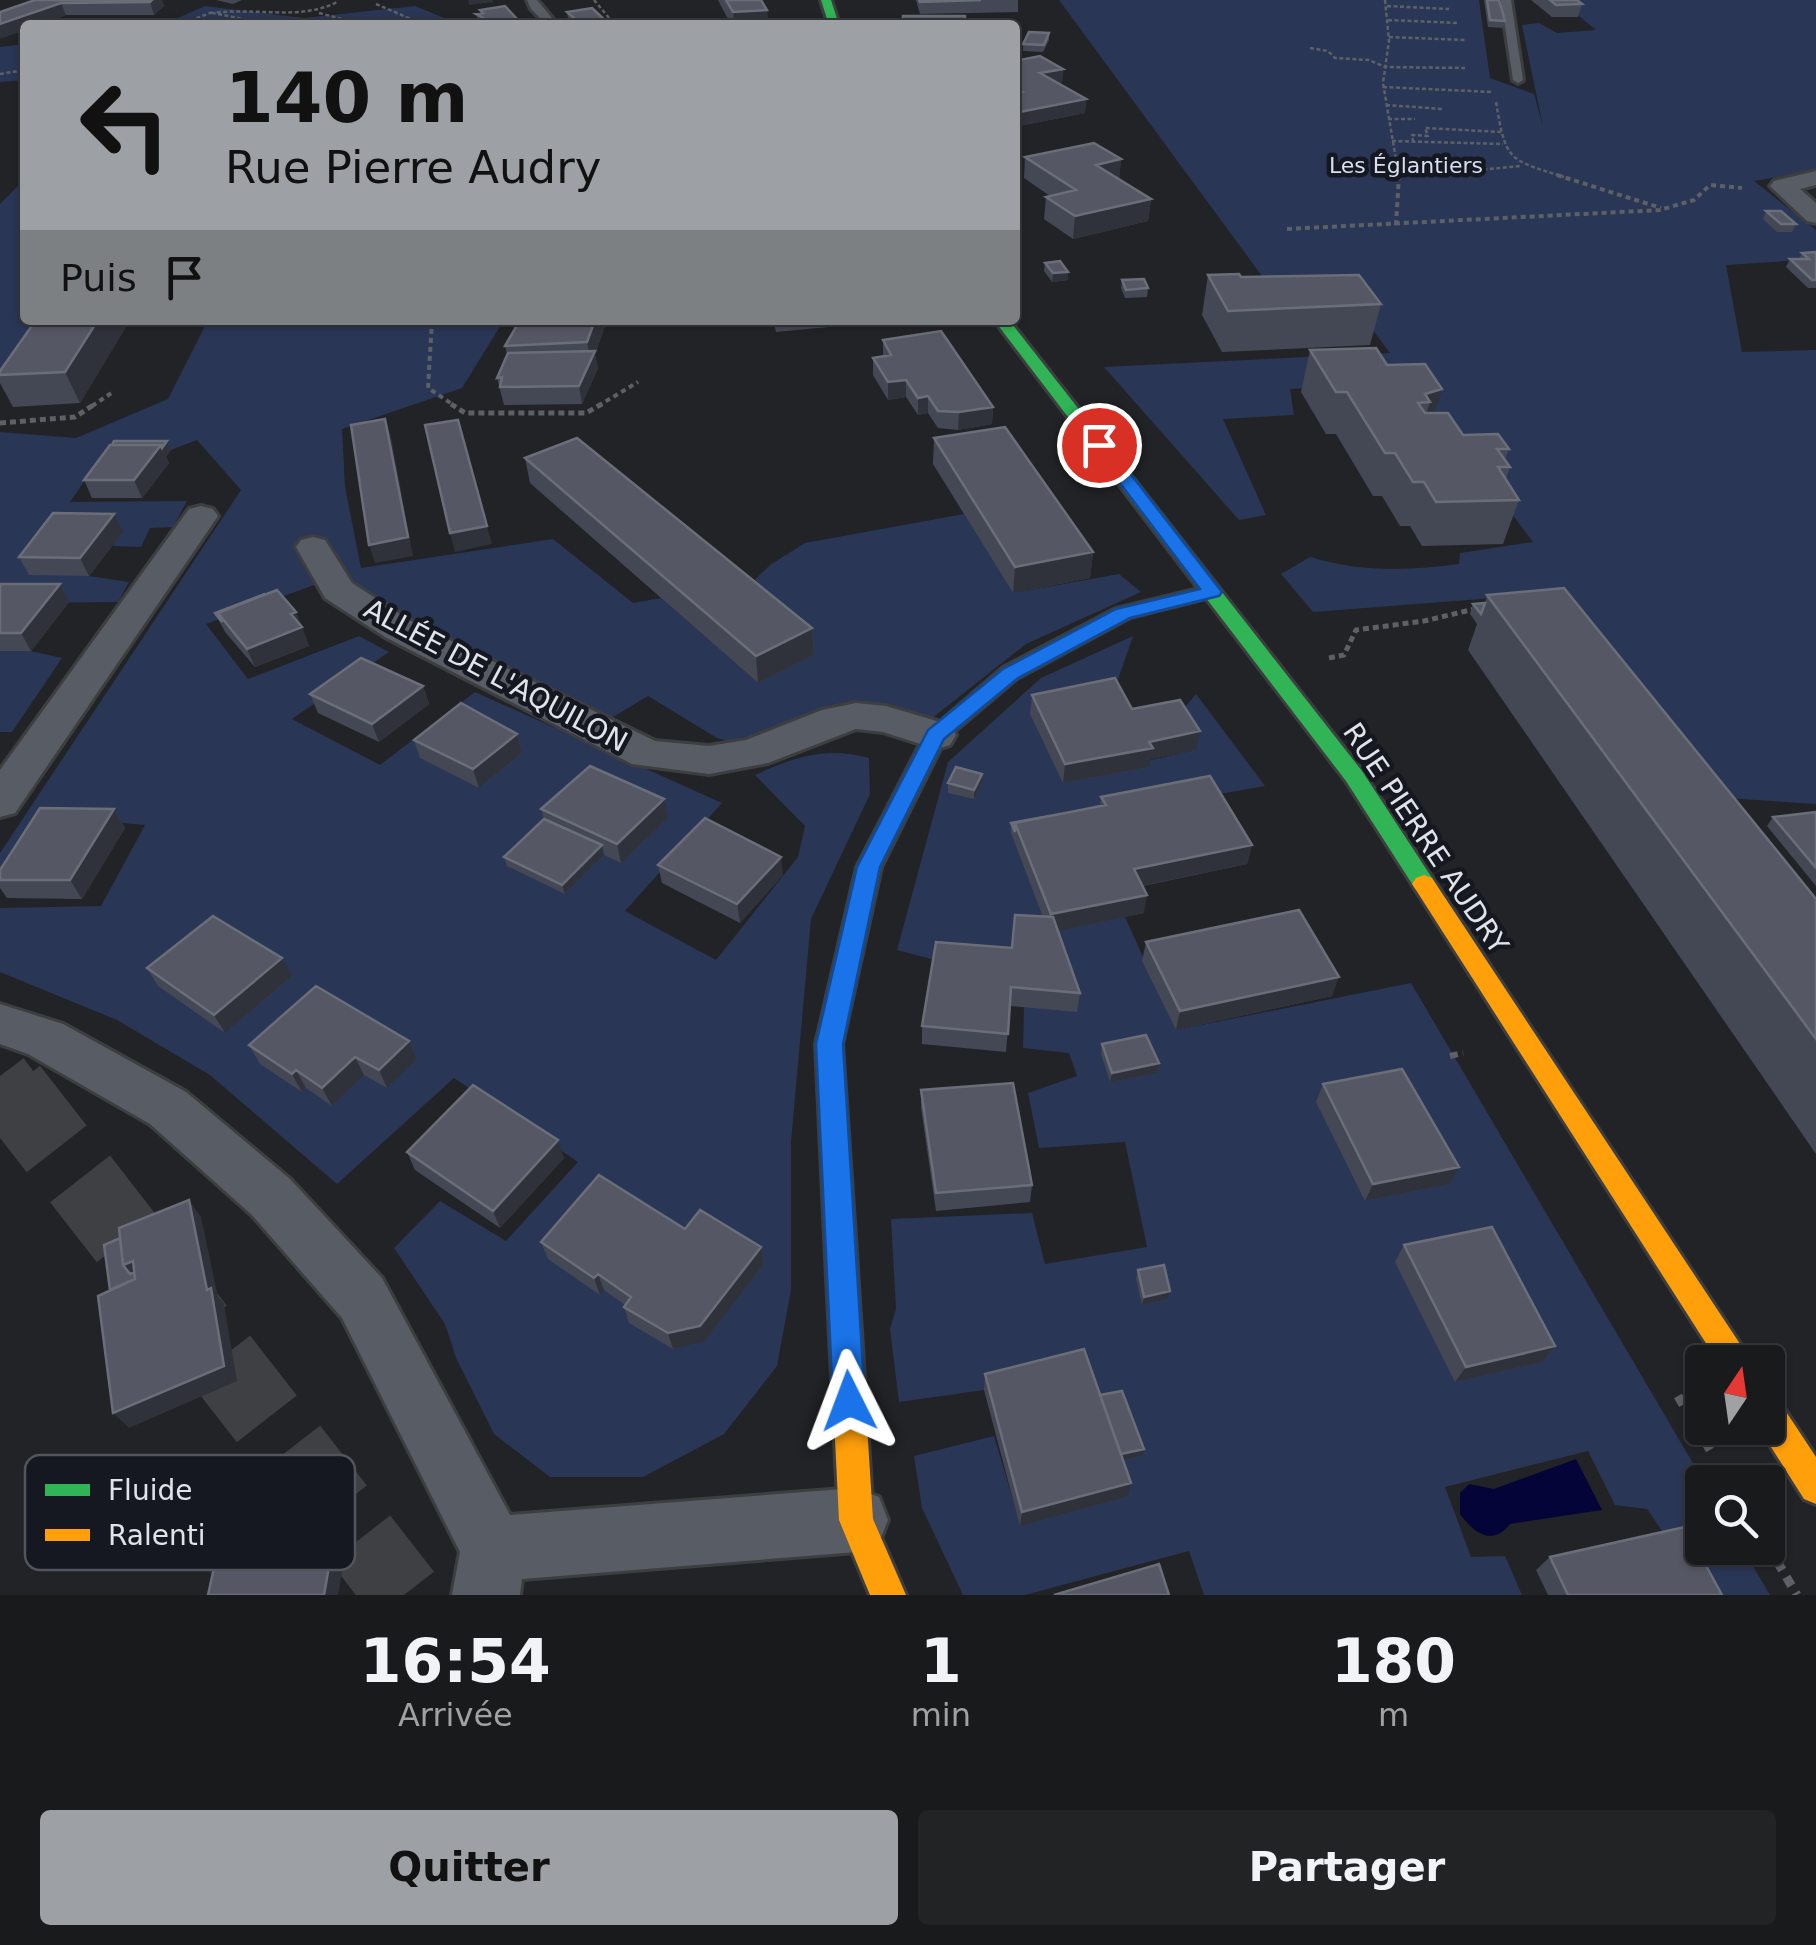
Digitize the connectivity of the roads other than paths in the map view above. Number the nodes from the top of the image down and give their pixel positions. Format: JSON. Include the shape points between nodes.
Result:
{"nodes":[{"id":1,"x":532,"y":0,"type":"edge"},
{"id":2,"x":1506,"y":0,"type":"edge"},
{"id":3,"x":548,"y":20,"type":"edge"},
{"id":4,"x":1518,"y":80,"type":"dead end"},
{"id":5,"x":1816,"y":178,"type":"edge"},
{"id":6,"x":1816,"y":216,"type":"edge"},
{"id":7,"x":1006,"y":325,"type":"edge"},
{"id":8,"x":201,"y":516,"type":"dead end"},
{"id":9,"x":314,"y":548,"type":"dead end"},
{"id":10,"x":1212,"y":592,"type":"junction"},
{"id":11,"x":936,"y":735,"type":"junction"},
{"id":12,"x":0,"y":802,"type":"edge"},
{"id":13,"x":0,"y":1024,"type":"edge"},
{"id":14,"x":1725,"y":1345,"type":"edge"},
{"id":15,"x":1785,"y":1439,"type":"edge"},
{"id":16,"x":1816,"y":1487,"type":"edge"},
{"id":17,"x":856,"y":1520,"type":"junction"},
{"id":18,"x":490,"y":1572,"type":"edge"},
{"id":19,"x":888,"y":1595,"type":"edge"}],
"edges":[{"from":1,"to":3,"type":"lane"},
{"from":2,"to":4,"type":"lane"},
{"from":5,"to":6,"type":"street","via":[[1782,186]]},
{"from":7,"to":10,"type":"street","name":"RUE PIERRE AUDRY"},
{"from":8,"to":12,"type":"street"},
{"from":9,"to":11,"type":"street","name":"ALLÉE DE L'AQUILON","via":[[338,590],[398,629],[647,754],[709,760],[753,753],[856,716]]},
{"from":10,"to":11,"type":"street","via":[[1123,613],[1010,674]]},
{"from":10,"to":14,"type":"street","name":"RUE PIERRE AUDRY","via":[[1354,776]]},
{"from":11,"to":17,"type":"street","via":[[868,867],[830,1044]]},
{"from":13,"to":18,"type":"street","via":[[44,1039],[168,1108],[271,1197],[362,1298]]},
{"from":15,"to":16,"type":"street"},
{"from":17,"to":18,"type":"street"},
{"from":17,"to":19,"type":"street"}]}
